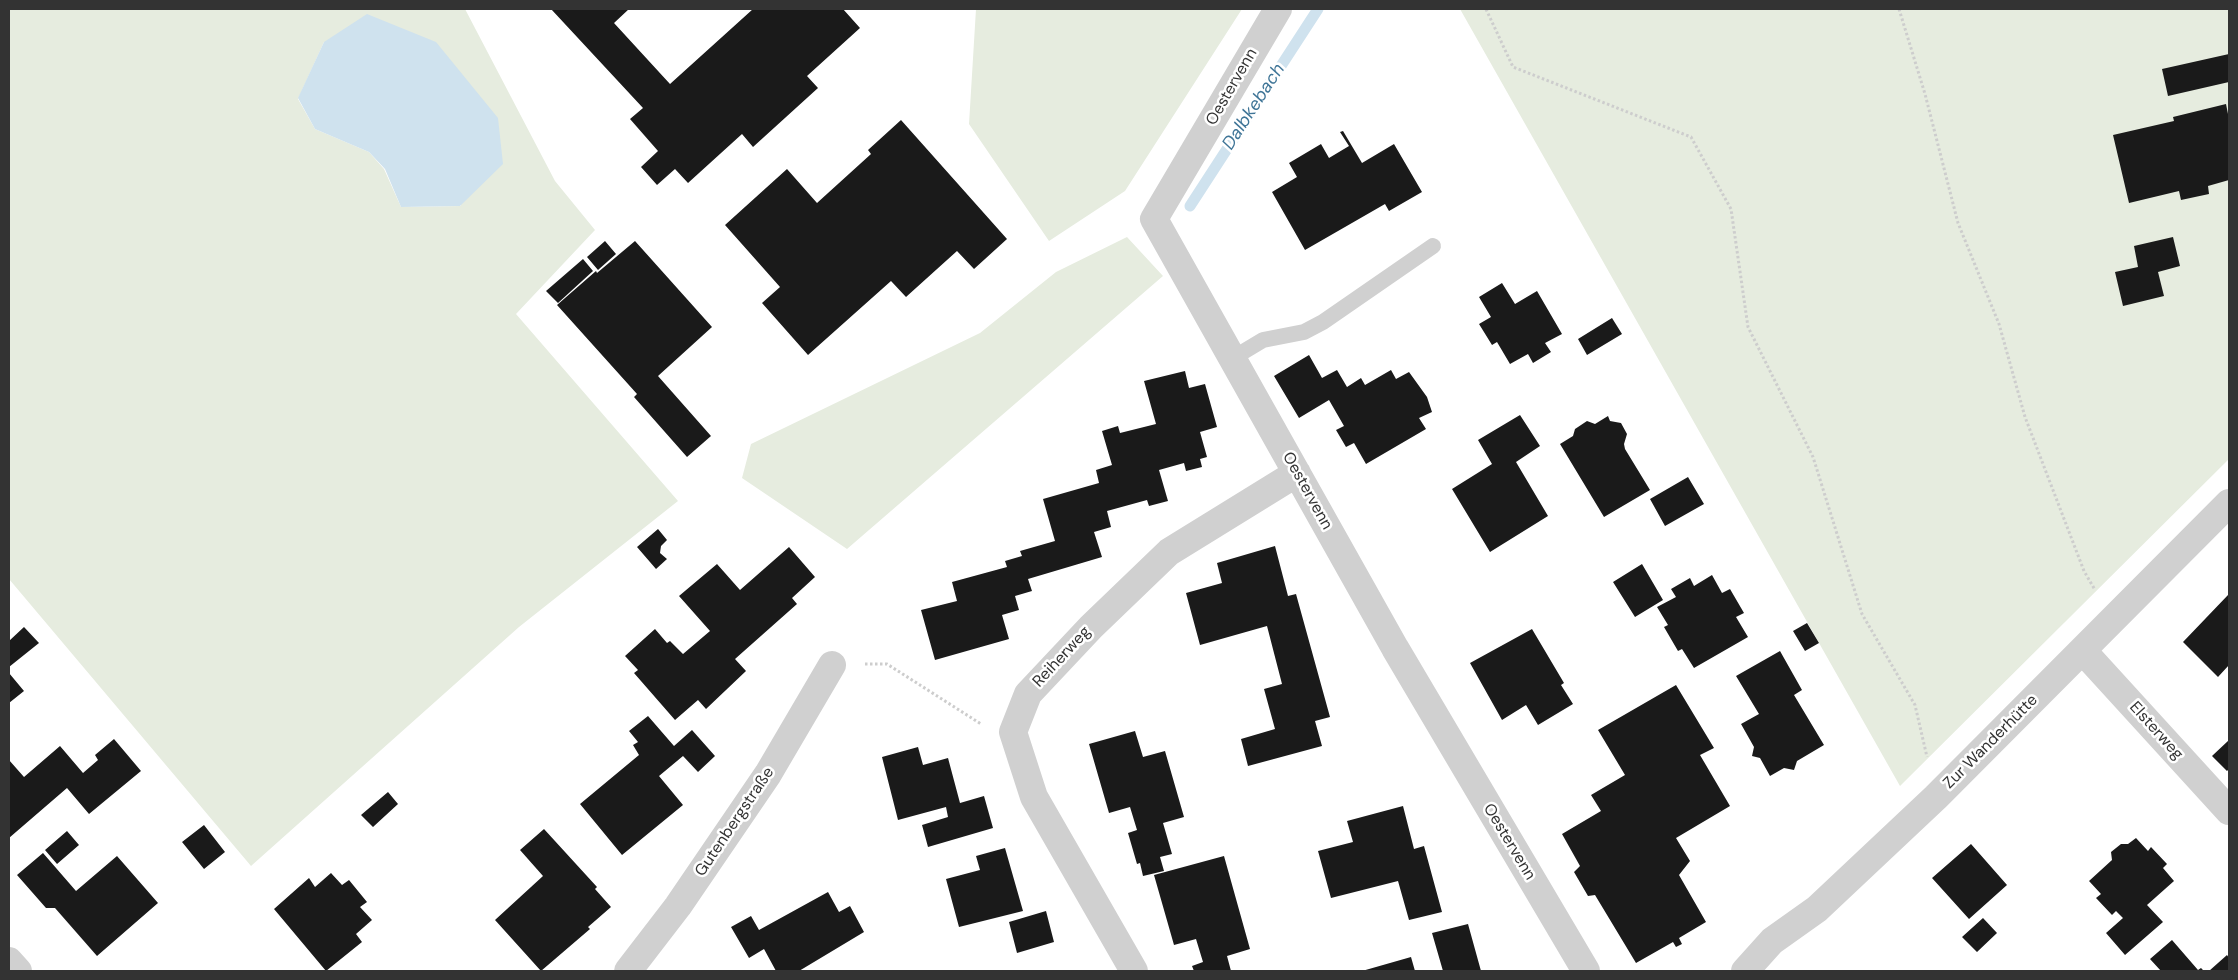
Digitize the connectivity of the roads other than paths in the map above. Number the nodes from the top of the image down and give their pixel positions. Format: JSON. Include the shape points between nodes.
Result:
{"nodes":[{"id":1,"x":1278,"y":9,"type":"edge"},
{"id":2,"x":1433,"y":246,"type":"dead end"},
{"id":3,"x":1233,"y":358,"type":"junction"},
{"id":4,"x":1297,"y":473,"type":"junction"},
{"id":5,"x":2229,"y":503,"type":"edge"},
{"id":6,"x":2083,"y":651,"type":"junction"},
{"id":7,"x":832,"y":665,"type":"road end"},
{"id":8,"x":2229,"y":812,"type":"edge"},
{"id":9,"x":628,"y":971,"type":"edge"},
{"id":10,"x":1134,"y":971,"type":"edge"},
{"id":11,"x":1586,"y":971,"type":"edge"},
{"id":12,"x":1745,"y":971,"type":"edge"}],
"edges":[{"from":1,"to":3,"type":"street","name":"Oestervenn","via":[[1154,219]]},
{"from":2,"to":3,"type":"lane","via":[[1323,322],[1304,332],[1263,340]]},
{"from":3,"to":4,"type":"street","name":"Oestervenn"},
{"from":4,"to":10,"type":"street","name":"Reiherweg","via":[[1169,552],[1091,626],[1028,694],[1013,732],[1034,797]]},
{"from":4,"to":11,"type":"street","name":"Oestervenn","via":[[1395,648]]},
{"from":5,"to":6,"type":"street","name":"Zur Wanderhütte"},
{"from":6,"to":8,"type":"street","name":"Elsterweg"},
{"from":6,"to":12,"type":"street","name":"Zur Wanderhütte","via":[[1936,797],[1816,908],[1772,940]]},
{"from":7,"to":9,"type":"street","name":"Gutenbergstraße","via":[[768,774],[678,906]]}]}
